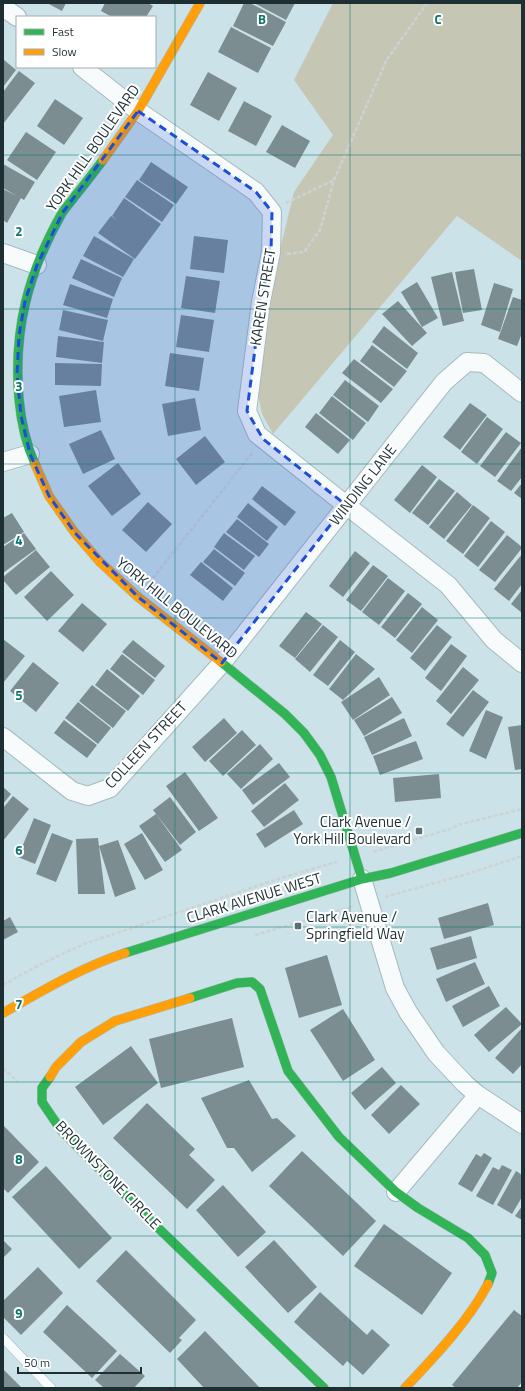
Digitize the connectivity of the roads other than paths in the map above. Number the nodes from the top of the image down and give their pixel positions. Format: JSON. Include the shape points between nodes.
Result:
{"nodes":[{"id":1,"x":200,"y":3,"type":"edge"},
{"id":2,"x":3,"y":7,"type":"edge"},
{"id":3,"x":16,"y":16,"type":"edge"},
{"id":4,"x":83,"y":68,"type":"edge"},
{"id":5,"x":138,"y":111,"type":"junction"},
{"id":6,"x":3,"y":253,"type":"edge"},
{"id":7,"x":37,"y":265,"type":"junction"},
{"id":8,"x":522,"y":393,"type":"edge"},
{"id":9,"x":30,"y":454,"type":"junction"},
{"id":10,"x":3,"y":462,"type":"edge"},
{"id":11,"x":346,"y":506,"type":"junction"},
{"id":12,"x":222,"y":662,"type":"junction"},
{"id":13,"x":522,"y":663,"type":"edge"},
{"id":14,"x":3,"y":737,"type":"edge"},
{"id":15,"x":522,"y":833,"type":"edge"},
{"id":16,"x":362,"y":880,"type":"junction"},
{"id":17,"x":3,"y":1013,"type":"edge"},
{"id":18,"x":478,"y":1095,"type":"junction"},
{"id":19,"x":522,"y":1124,"type":"edge"},
{"id":20,"x":396,"y":1192,"type":"junction"},
{"id":21,"x":3,"y":1338,"type":"edge"},
{"id":22,"x":51,"y":1388,"type":"edge"},
{"id":23,"x":324,"y":1388,"type":"edge"},
{"id":24,"x":405,"y":1388,"type":"edge"}],
"edges":[{"from":1,"to":5,"type":"street","name":"YORK HILL BOULEVARD"},
{"from":2,"to":3,"type":"street"},
{"from":4,"to":5,"type":"street"},
{"from":5,"to":7,"type":"street","name":"YORK HILL BOULEVARD","via":[[63,212]]},
{"from":5,"to":11,"type":"street","name":"KAREN STREET","via":[[256,192],[272,212],[272,252],[261,302],[247,411],[257,434]]},
{"from":6,"to":7,"type":"street"},
{"from":7,"to":9,"type":"street","name":"YORK HILL BOULEVARD","via":[[25,301],[19,335],[17,374],[21,416]]},
{"from":8,"to":11,"type":"street","name":"WINDING LANE","via":[[484,363],[467,362],[444,382]]},
{"from":9,"to":10,"type":"street"},
{"from":9,"to":12,"type":"street","name":"YORK HILL BOULEVARD","via":[[49,496],[74,533],[100,562],[138,597]]},
{"from":11,"to":12,"type":"street","name":"WINDING LANE"},
{"from":11,"to":13,"type":"street","name":"KAREN STREET","via":[[448,585],[494,640]]},
{"from":12,"to":14,"type":"street","name":"COLLEEN STREET","via":[[110,788],[88,796],[72,791]]},
{"from":12,"to":16,"type":"street","name":"YORK HILL BOULEVARD","via":[[285,714],[304,733],[320,755],[332,777]]},
{"from":15,"to":16,"type":"street","name":"CLARK AVENUE WEST"},
{"from":16,"to":17,"type":"street","name":"CLARK AVENUE WEST","via":[[114,956],[61,980]]},
{"from":16,"to":18,"type":"street","via":[[395,988],[436,1053]]},
{"from":18,"to":19,"type":"street"},
{"from":18,"to":20,"type":"street"},
{"from":20,"to":23,"type":"street","name":"BROWNSTONE CIRCLE","via":[[339,1137],[288,1071],[260,990],[252,982],[237,982],[115,1021],[81,1042],[56,1067],[42,1088],[42,1102],[62,1130],[152,1222]]},
{"from":20,"to":24,"type":"street","name":"BROWNSTONE CIRCLE","via":[[468,1238],[486,1255],[492,1273],[479,1301],[434,1358]]},
{"from":21,"to":22,"type":"lane"}]}
